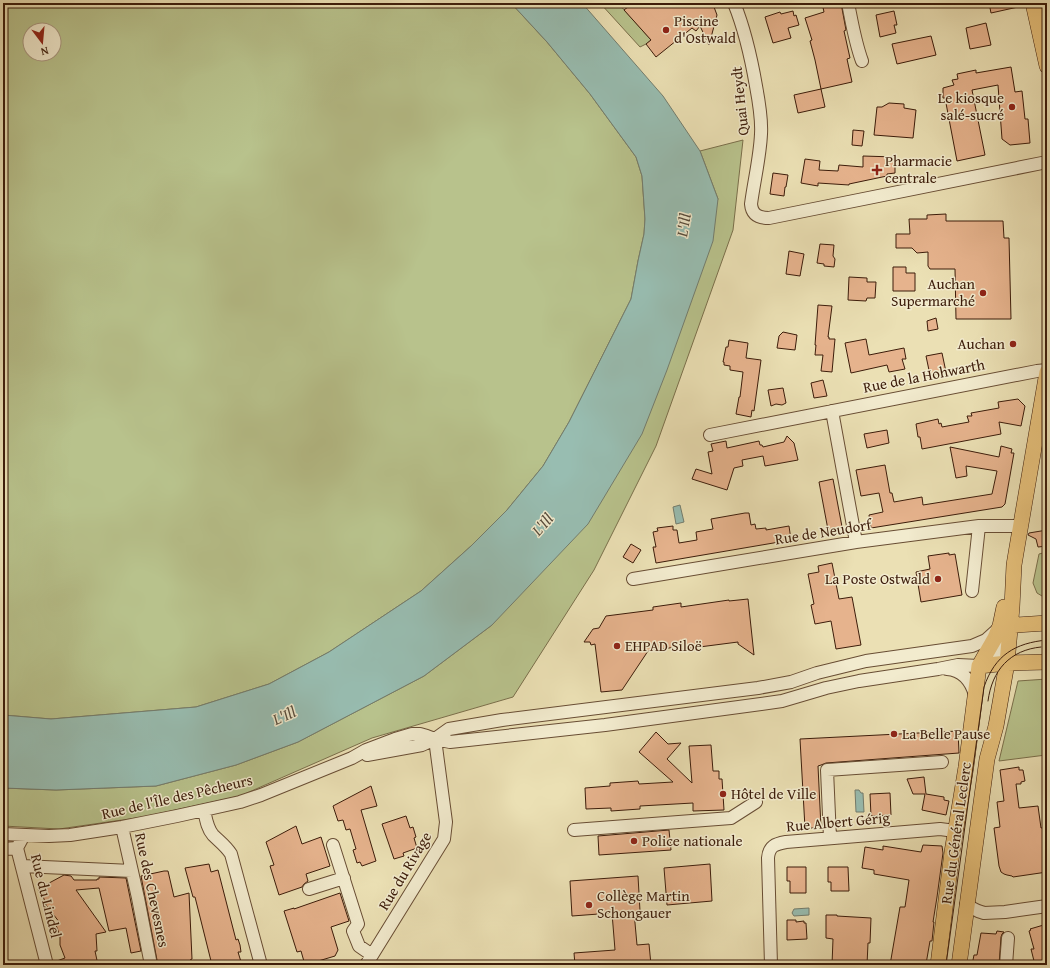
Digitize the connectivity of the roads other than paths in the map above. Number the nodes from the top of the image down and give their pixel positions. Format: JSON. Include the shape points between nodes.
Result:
{"nodes":[{"id":1,"x":848,"y":3,"type":"edge"},
{"id":2,"x":1033,"y":3,"type":"edge"},
{"id":3,"x":737,"y":4,"type":"edge"},
{"id":4,"x":862,"y":61,"type":"dead end"},
{"id":5,"x":1047,"y":66,"type":"edge"},
{"id":6,"x":1047,"y":162,"type":"edge"},
{"id":7,"x":1047,"y":371,"type":"edge"},
{"id":8,"x":832,"y":411,"type":"junction"},
{"id":9,"x":1041,"y":433,"type":"edge"},
{"id":10,"x":710,"y":436,"type":"dead end"},
{"id":11,"x":979,"y":526,"type":"junction"},
{"id":12,"x":1020,"y":526,"type":"junction"},
{"id":13,"x":856,"y":542,"type":"junction"},
{"id":14,"x":1014,"y":565,"type":"junction"},
{"id":15,"x":633,"y":579,"type":"dead end"},
{"id":16,"x":972,"y":591,"type":"dead end"},
{"id":17,"x":1013,"y":602,"type":"junction"},
{"id":18,"x":1041,"y":624,"type":"edge"},
{"id":19,"x":1007,"y":628,"type":"junction"},
{"id":20,"x":972,"y":646,"type":"junction"},
{"id":21,"x":989,"y":660,"type":"junction"},
{"id":22,"x":1047,"y":662,"type":"edge"},
{"id":23,"x":1026,"y":663,"type":"junction"},
{"id":24,"x":938,"y":669,"type":"junction"},
{"id":25,"x":1003,"y":681,"type":"junction"},
{"id":26,"x":758,"y":688,"type":"junction"},
{"id":27,"x":975,"y":696,"type":"junction"},
{"id":28,"x":761,"y":704,"type":"junction"},
{"id":29,"x":606,"y":707,"type":"junction"},
{"id":30,"x":605,"y":725,"type":"junction"},
{"id":31,"x":435,"y":739,"type":"junction"},
{"id":32,"x":942,"y":762,"type":"dead end"},
{"id":33,"x":756,"y":802,"type":"dead end"},
{"id":34,"x":204,"y":810,"type":"junction"},
{"id":35,"x":122,"y":827,"type":"junction"},
{"id":36,"x":574,"y":830,"type":"dead end"},
{"id":37,"x":955,"y":831,"type":"junction"},
{"id":38,"x":3,"y":834,"type":"edge"},
{"id":39,"x":24,"y":835,"type":"junction"},
{"id":40,"x":830,"y":838,"type":"junction"},
{"id":41,"x":333,"y":845,"type":"dead end"},
{"id":42,"x":17,"y":848,"type":"junction"},
{"id":43,"x":3,"y":849,"type":"edge"},
{"id":44,"x":22,"y":866,"type":"junction"},
{"id":45,"x":132,"y":871,"type":"junction"},
{"id":46,"x":344,"y":878,"type":"junction"},
{"id":47,"x":309,"y":888,"type":"dead end"},
{"id":48,"x":966,"y":905,"type":"junction"},
{"id":49,"x":1047,"y":906,"type":"edge"},
{"id":50,"x":1008,"y":938,"type":"dead end"},
{"id":51,"x":150,"y":960,"type":"dead end"},
{"id":52,"x":369,"y":960,"type":"edge"},
{"id":53,"x":47,"y":965,"type":"edge"},
{"id":54,"x":261,"y":965,"type":"edge"},
{"id":55,"x":771,"y":965,"type":"edge"},
{"id":56,"x":938,"y":965,"type":"edge"},
{"id":57,"x":959,"y":965,"type":"edge"},
{"id":58,"x":1006,"y":965,"type":"edge"}],
"edges":[{"from":1,"to":4,"type":"street"},
{"from":2,"to":5,"type":"main road"},
{"from":3,"to":6,"type":"street","name":"Quai Heydt","via":[[749,49],[760,111],[760,144],[751,204],[752,210],[759,217],[769,218]]},
{"from":7,"to":8,"type":"street","name":"Rue de la Hohwarth"},
{"from":7,"to":9,"type":"main road","name":"Rue du Général Leclerc"},
{"from":8,"to":10,"type":"street","name":"Rue de la Hohwarth"},
{"from":8,"to":13,"type":"street"},
{"from":9,"to":12,"type":"main road","name":"Rue du Général Leclerc"},
{"from":11,"to":12,"type":"street","name":"Rue de Neudorf"},
{"from":11,"to":13,"type":"street","name":"Rue de Neudorf"},
{"from":11,"to":16,"type":"street"},
{"from":12,"to":14,"type":"main road","name":"Rue du Général Leclerc"},
{"from":13,"to":15,"type":"street","name":"Rue de Neudorf"},
{"from":14,"to":17,"type":"main road","name":"Rue du Général Leclerc"},
{"from":14,"to":19,"type":"main road","name":"Rue du Général Leclerc","via":[[1005,601]]},
{"from":17,"to":18,"type":"main road","via":[[1018,618],[1027,623]]},
{"from":17,"to":19,"type":"main road","name":"Rue du Général Leclerc"},
{"from":18,"to":19,"type":"main road"},
{"from":19,"to":20,"type":"street"},
{"from":19,"to":21,"type":"main road","name":"Rue du Général Leclerc"},
{"from":19,"to":21,"type":"main road","name":"Rue du Général Leclerc"},
{"from":20,"to":21,"type":"street","via":[[978,647]]},
{"from":20,"to":26,"type":"street","via":[[866,661],[791,682]]},
{"from":21,"to":23,"type":"main road"},
{"from":21,"to":24,"type":"street","name":"Rue de l'Île des Pêcheurs"},
{"from":21,"to":25,"type":"main road","name":"Rue du Général Leclerc"},
{"from":21,"to":27,"type":"main road","name":"Rue du Général Leclerc"},
{"from":22,"to":23,"type":"main road"},
{"from":23,"to":25,"type":"main road","via":[[1012,667]]},
{"from":24,"to":27,"type":"street","name":"Rue de l'Île des Pêcheurs","via":[[953,669],[966,676]]},
{"from":24,"to":28,"type":"street","name":"Rue de l'Île des Pêcheurs","via":[[839,685],[791,699]]},
{"from":25,"to":48,"type":"main road","name":"Rue du Général Leclerc","via":[[996,726],[987,759]]},
{"from":26,"to":28,"type":"street"},
{"from":26,"to":29,"type":"street"},
{"from":27,"to":37,"type":"main road","name":"Rue du Général Leclerc"},
{"from":28,"to":30,"type":"street","name":"Rue de l'Île des Pêcheurs"},
{"from":29,"to":30,"type":"street"},
{"from":29,"to":31,"type":"street","via":[[449,729]]},
{"from":30,"to":31,"type":"street","name":"Rue de l'Île des Pêcheurs","via":[[450,742]]},
{"from":31,"to":34,"type":"street","name":"Rue de l'Île des Pêcheurs","via":[[420,734],[395,739],[261,795]]},
{"from":31,"to":52,"type":"street","name":"Rue du Rivage","via":[[446,822],[444,839]]},
{"from":32,"to":40,"type":"street","via":[[827,770]]},
{"from":33,"to":36,"type":"street","via":[[731,818]]},
{"from":34,"to":35,"type":"street","name":"Rue de l'Île des Pêcheurs"},
{"from":34,"to":54,"type":"street","via":[[210,830],[231,854]]},
{"from":35,"to":39,"type":"street","name":"Rue de l'Île des Pêcheurs","via":[[70,835]]},
{"from":35,"to":45,"type":"street","name":"Rue des Chevesnes"},
{"from":37,"to":40,"type":"street","name":"Rue Albert Gérig","via":[[940,829]]},
{"from":37,"to":56,"type":"main road","name":"Rue du Général Leclerc"},
{"from":38,"to":39,"type":"street","name":"Rue de l'Île des Pêcheurs"},
{"from":39,"to":42,"type":"street","name":"Rue du Lindel"},
{"from":40,"to":55,"type":"street","name":"Rue Albert Gérig","via":[[781,843],[770,850],[768,865]]},
{"from":41,"to":46,"type":"street"},
{"from":42,"to":43,"type":"street"},
{"from":42,"to":44,"type":"street","name":"Rue du Lindel"},
{"from":44,"to":45,"type":"street"},
{"from":44,"to":53,"type":"street","name":"Rue du Lindel"},
{"from":45,"to":51,"type":"street","name":"Rue des Chevesnes"},
{"from":46,"to":47,"type":"street"},
{"from":46,"to":52,"type":"street","via":[[358,924],[353,931]]},
{"from":48,"to":49,"type":"street","via":[[984,913]]},
{"from":48,"to":57,"type":"main road","name":"Rue du Général Leclerc"},
{"from":50,"to":58,"type":"street"}]}
